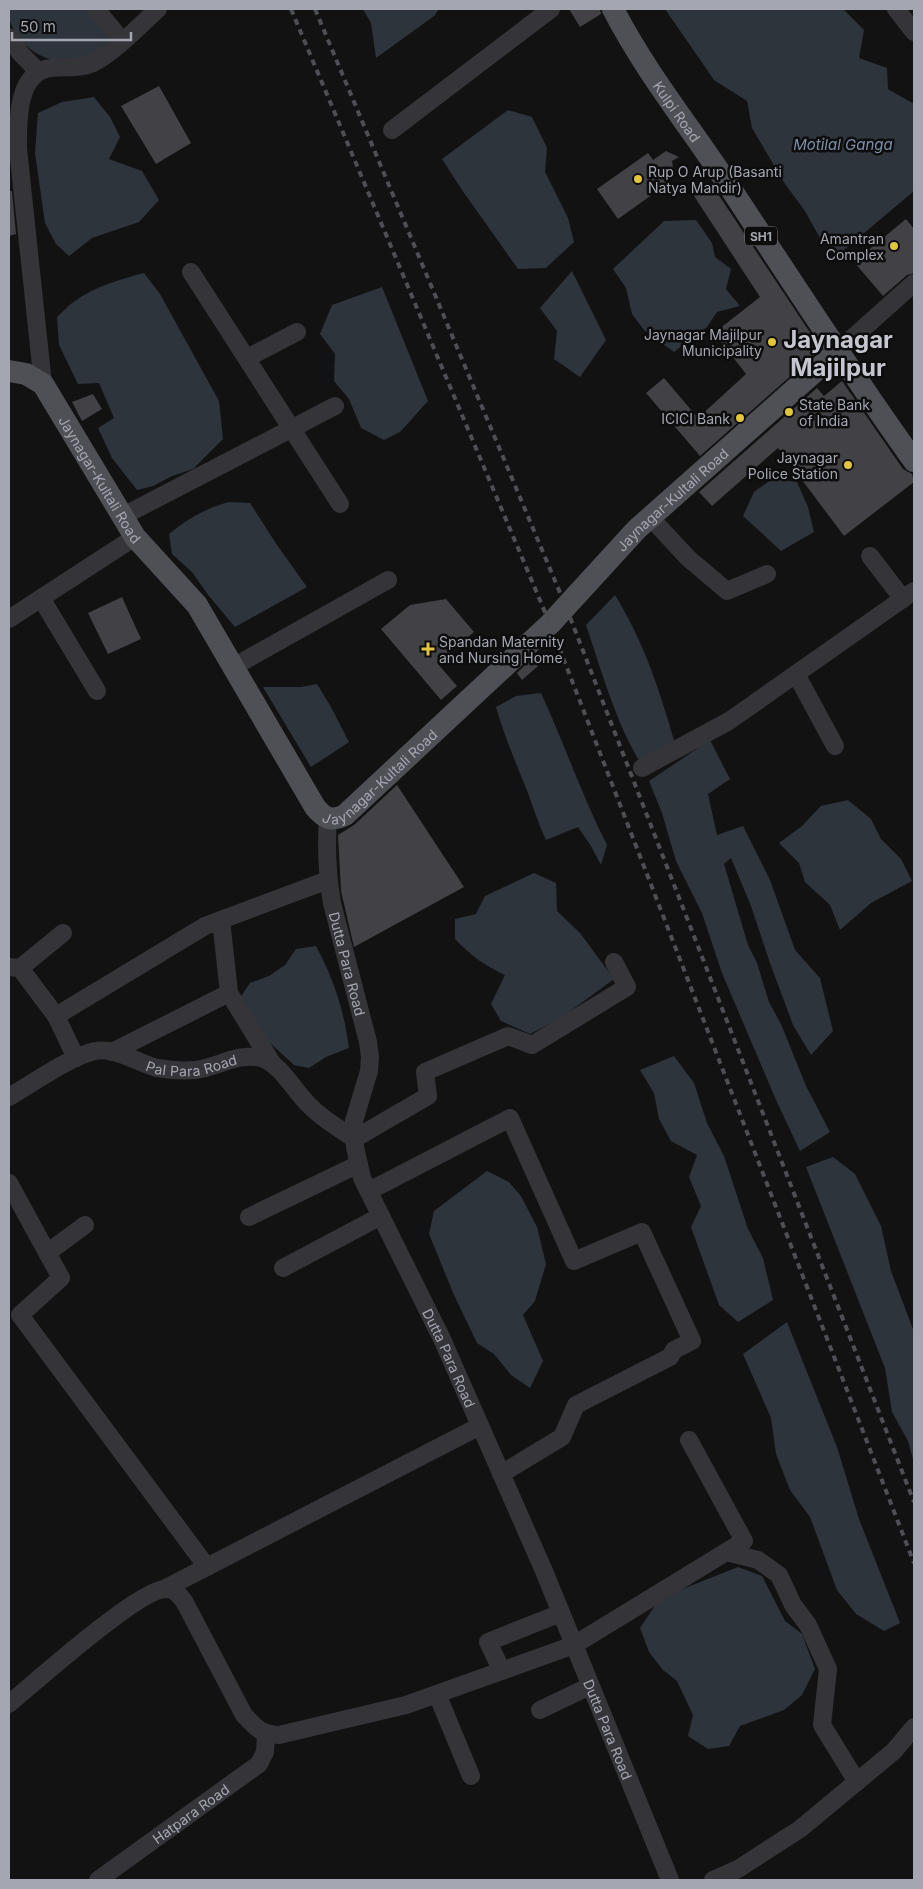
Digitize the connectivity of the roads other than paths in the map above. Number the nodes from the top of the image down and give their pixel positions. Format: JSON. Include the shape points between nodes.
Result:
{"nodes":[{"id":1,"x":96,"y":9,"type":"edge"},
{"id":2,"x":158,"y":9,"type":"edge"},
{"id":3,"x":551,"y":9,"type":"edge"},
{"id":4,"x":612,"y":9,"type":"edge"},
{"id":5,"x":896,"y":9,"type":"edge"},
{"id":6,"x":913,"y":27,"type":"edge"},
{"id":7,"x":9,"y":37,"type":"edge"},
{"id":8,"x":122,"y":41,"type":"junction"},
{"id":9,"x":38,"y":71,"type":"junction"},
{"id":10,"x":392,"y":130,"type":"dead end"},
{"id":11,"x":191,"y":272,"type":"dead end"},
{"id":12,"x":914,"y":283,"type":"edge"},
{"id":13,"x":298,"y":332,"type":"dead end"},
{"id":14,"x":838,"y":351,"type":"junction"},
{"id":15,"x":247,"y":358,"type":"junction"},
{"id":16,"x":9,"y":371,"type":"edge"},
{"id":17,"x":43,"y":384,"type":"junction"},
{"id":18,"x":335,"y":406,"type":"dead end"},
{"id":19,"x":292,"y":428,"type":"junction"},
{"id":20,"x":914,"y":461,"type":"edge"},
{"id":21,"x":340,"y":504,"type":"dead end"},
{"id":22,"x":123,"y":516,"type":"junction"},
{"id":23,"x":650,"y":517,"type":"junction"},
{"id":24,"x":135,"y":537,"type":"junction"},
{"id":25,"x":870,"y":556,"type":"dead end"},
{"id":26,"x":767,"y":574,"type":"dead end"},
{"id":27,"x":388,"y":580,"type":"dead end"},
{"id":28,"x":909,"y":595,"type":"edge"},
{"id":29,"x":41,"y":598,"type":"junction"},
{"id":30,"x":9,"y":619,"type":"edge"},
{"id":31,"x":233,"y":667,"type":"junction"},
{"id":32,"x":796,"y":674,"type":"junction"},
{"id":33,"x":97,"y":691,"type":"dead end"},
{"id":34,"x":836,"y":746,"type":"dead end"},
{"id":35,"x":642,"y":768,"type":"dead end"},
{"id":36,"x":328,"y":818,"type":"junction"},
{"id":37,"x":328,"y":880,"type":"junction"},
{"id":38,"x":221,"y":920,"type":"junction"},
{"id":39,"x":63,"y":933,"type":"dead end"},
{"id":40,"x":614,"y":962,"type":"dead end"},
{"id":41,"x":14,"y":968,"type":"edge"},
{"id":42,"x":229,"y":993,"type":"junction"},
{"id":43,"x":56,"y":1016,"type":"junction"},
{"id":44,"x":112,"y":1052,"type":"junction"},
{"id":45,"x":76,"y":1058,"type":"junction"},
{"id":46,"x":272,"y":1063,"type":"junction"},
{"id":47,"x":9,"y":1097,"type":"edge"},
{"id":48,"x":354,"y":1139,"type":"junction"},
{"id":49,"x":358,"y":1164,"type":"junction"},
{"id":50,"x":9,"y":1183,"type":"edge"},
{"id":51,"x":369,"y":1191,"type":"junction"},
{"id":52,"x":381,"y":1216,"type":"junction"},
{"id":53,"x":249,"y":1217,"type":"dead end"},
{"id":54,"x":85,"y":1224,"type":"dead end"},
{"id":55,"x":47,"y":1253,"type":"junction"},
{"id":56,"x":283,"y":1268,"type":"dead end"},
{"id":57,"x":480,"y":1426,"type":"junction"},
{"id":58,"x":689,"y":1440,"type":"dead end"},
{"id":59,"x":501,"y":1474,"type":"junction"},
{"id":60,"x":726,"y":1552,"type":"junction"},
{"id":61,"x":207,"y":1567,"type":"junction"},
{"id":62,"x":164,"y":1589,"type":"junction"},
{"id":63,"x":561,"y":1612,"type":"junction"},
{"id":64,"x":574,"y":1646,"type":"junction"},
{"id":65,"x":502,"y":1671,"type":"junction"},
{"id":66,"x":590,"y":1686,"type":"junction"},
{"id":67,"x":437,"y":1694,"type":"junction"},
{"id":68,"x":9,"y":1704,"type":"edge"},
{"id":69,"x":540,"y":1710,"type":"dead end"},
{"id":70,"x":914,"y":1727,"type":"edge"},
{"id":71,"x":266,"y":1734,"type":"junction"},
{"id":72,"x":470,"y":1776,"type":"dead end"},
{"id":73,"x":857,"y":1782,"type":"junction"},
{"id":74,"x":98,"y":1880,"type":"edge"},
{"id":75,"x":670,"y":1880,"type":"edge"},
{"id":76,"x":714,"y":1880,"type":"edge"}],
"edges":[{"from":1,"to":8,"type":"street"},
{"from":2,"to":8,"type":"street"},
{"from":3,"to":10,"type":"street"},
{"from":4,"to":14,"type":"main road","name":"Kulpi Road","number":"SH1","via":[[653,77]]},
{"from":5,"to":6,"type":"street"},
{"from":7,"to":9,"type":"street"},
{"from":8,"to":9,"type":"street","via":[[92,63]]},
{"from":9,"to":17,"type":"street","via":[[23,94],[18,149]]},
{"from":11,"to":15,"type":"street"},
{"from":12,"to":14,"type":"street"},
{"from":13,"to":15,"type":"street"},
{"from":14,"to":20,"type":"main road","name":"Kulpi Road","number":"SH1"},
{"from":14,"to":23,"type":"main road","name":"Jaynagar-Kultali Road"},
{"from":15,"to":19,"type":"street"},
{"from":16,"to":17,"type":"main road","via":[[26,374]]},
{"from":17,"to":22,"type":"main road","name":"Jaynagar-Kultali Road"},
{"from":18,"to":19,"type":"street"},
{"from":19,"to":21,"type":"street"},
{"from":19,"to":22,"type":"street"},
{"from":22,"to":24,"type":"main road","name":"Jaynagar-Kultali Road"},
{"from":23,"to":26,"type":"street","via":[[688,558],[727,591]]},
{"from":23,"to":36,"type":"main road","name":"Jaynagar-Kultali Road","via":[[543,631],[345,815],[337,819]]},
{"from":24,"to":29,"type":"street"},
{"from":24,"to":31,"type":"main road","name":"Jaynagar-Kultali Road","via":[[197,605]]},
{"from":25,"to":28,"type":"street"},
{"from":27,"to":31,"type":"street"},
{"from":28,"to":32,"type":"street"},
{"from":29,"to":30,"type":"street"},
{"from":29,"to":33,"type":"street"},
{"from":31,"to":36,"type":"main road","name":"Jaynagar-Kultali Road","via":[[315,808]]},
{"from":32,"to":34,"type":"street"},
{"from":32,"to":35,"type":"street","via":[[729,721]]},
{"from":36,"to":37,"type":"street","name":"Dutta Para Road"},
{"from":37,"to":38,"type":"street"},
{"from":37,"to":48,"type":"street","name":"Dutta Para Road","via":[[370,1057],[354,1121]]},
{"from":38,"to":42,"type":"street"},
{"from":38,"to":43,"type":"street","via":[[205,926]]},
{"from":39,"to":41,"type":"street"},
{"from":40,"to":48,"type":"street","via":[[627,986],[532,1045],[508,1036],[425,1072],[428,1096]]},
{"from":41,"to":43,"type":"street"},
{"from":42,"to":44,"type":"street"},
{"from":42,"to":46,"type":"street"},
{"from":43,"to":45,"type":"street"},
{"from":44,"to":45,"type":"street","name":"Pal Para Road","via":[[96,1050]]},
{"from":44,"to":46,"type":"street","name":"Pal Para Road","via":[[156,1068],[178,1070],[197,1070],[247,1057]]},
{"from":45,"to":47,"type":"street","name":"Pal Para Road"},
{"from":46,"to":48,"type":"street","via":[[308,1105]]},
{"from":48,"to":49,"type":"street","name":"Dutta Para Road"},
{"from":49,"to":51,"type":"street","name":"Dutta Para Road"},
{"from":49,"to":53,"type":"street"},
{"from":50,"to":55,"type":"street"},
{"from":51,"to":52,"type":"street","name":"Dutta Para Road"},
{"from":51,"to":59,"type":"street","via":[[510,1118],[574,1261],[642,1232],[692,1342],[674,1350],[670,1357],[576,1405],[562,1437]]},
{"from":52,"to":56,"type":"street"},
{"from":52,"to":57,"type":"street","name":"Dutta Para Road","via":[[442,1339]]},
{"from":54,"to":55,"type":"street"},
{"from":55,"to":61,"type":"street","via":[[61,1278],[20,1315]]},
{"from":57,"to":59,"type":"street","name":"Dutta Para Road"},
{"from":57,"to":61,"type":"street"},
{"from":58,"to":60,"type":"street","via":[[744,1540]]},
{"from":59,"to":63,"type":"street","name":"Dutta Para Road"},
{"from":60,"to":64,"type":"street"},
{"from":60,"to":73,"type":"street","via":[[758,1560],[779,1575],[793,1605],[808,1625],[828,1669],[822,1725]]},
{"from":61,"to":62,"type":"street"},
{"from":62,"to":68,"type":"street","via":[[125,1609]]},
{"from":62,"to":71,"type":"street","via":[[171,1589],[184,1601],[244,1715],[254,1727]]},
{"from":63,"to":64,"type":"street","name":"Dutta Para Road"},
{"from":63,"to":65,"type":"street","via":[[488,1642]]},
{"from":64,"to":65,"type":"street"},
{"from":64,"to":66,"type":"street","name":"Dutta Para Road"},
{"from":65,"to":67,"type":"street"},
{"from":66,"to":69,"type":"street"},
{"from":66,"to":75,"type":"street","name":"Dutta Para Road"},
{"from":67,"to":71,"type":"street","via":[[406,1705],[288,1733]]},
{"from":67,"to":72,"type":"street"},
{"from":70,"to":73,"type":"street","via":[[894,1751]]},
{"from":71,"to":74,"type":"street","name":"Hatpara Road","via":[[264,1752],[254,1768]]},
{"from":73,"to":76,"type":"street","via":[[800,1829],[738,1869]]}]}
